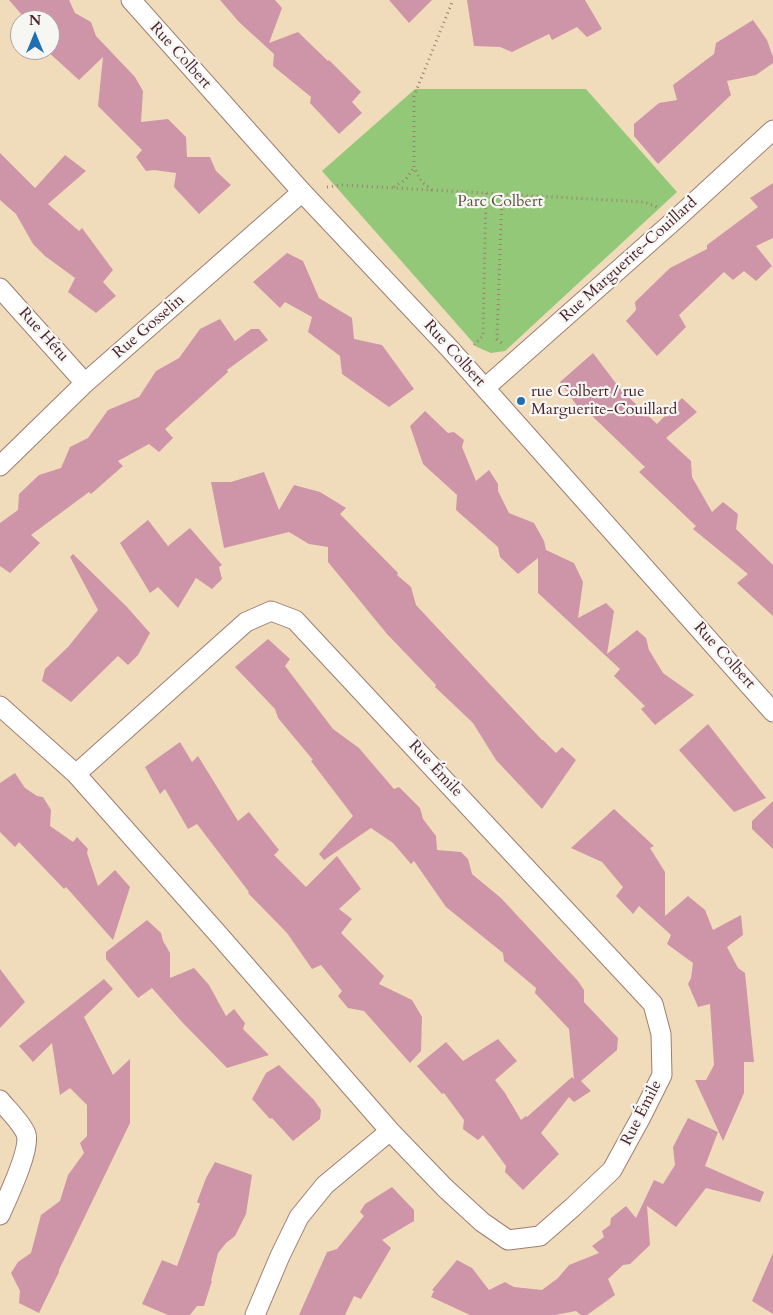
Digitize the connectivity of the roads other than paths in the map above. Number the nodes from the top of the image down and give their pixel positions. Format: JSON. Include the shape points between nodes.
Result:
{"nodes":[{"id":1,"x":131,"y":0,"type":"edge"},
{"id":2,"x":773,"y":130,"type":"edge"},
{"id":3,"x":302,"y":192,"type":"junction"},
{"id":4,"x":0,"y":288,"type":"edge"},
{"id":5,"x":85,"y":383,"type":"junction"},
{"id":6,"x":485,"y":388,"type":"junction"},
{"id":7,"x":0,"y":466,"type":"edge"},
{"id":8,"x":0,"y":706,"type":"edge"},
{"id":9,"x":773,"y":712,"type":"edge"},
{"id":10,"x":76,"y":774,"type":"junction"},
{"id":11,"x":0,"y":1100,"type":"edge"},
{"id":12,"x":390,"y":1131,"type":"junction"},
{"id":13,"x":0,"y":1215,"type":"edge"},
{"id":14,"x":255,"y":1315,"type":"edge"}],
"edges":[{"from":1,"to":3,"type":"street","name":"Rue Colbert"},
{"from":2,"to":6,"type":"street","name":"Rue Marguerite-Couillard"},
{"from":3,"to":5,"type":"street","name":"Rue Gosselin"},
{"from":3,"to":6,"type":"street","name":"Rue Colbert"},
{"from":4,"to":5,"type":"street","name":"Rue Hétu"},
{"from":5,"to":7,"type":"street","name":"Rue Gosselin"},
{"from":6,"to":9,"type":"street","name":"Rue Colbert"},
{"from":8,"to":10,"type":"street","name":"Rue Émile"},
{"from":10,"to":12,"type":"street","name":"Rue Émile"},
{"from":10,"to":12,"type":"street","name":"Rue Émile","via":[[246,622],[271,611],[295,620],[653,1004],[661,1034],[662,1075],[658,1084],[612,1170],[540,1236],[508,1240],[482,1222]]},
{"from":11,"to":13,"type":"street","via":[[26,1135],[26,1149]]},
{"from":12,"to":14,"type":"street","via":[[325,1185],[299,1217]]}]}
